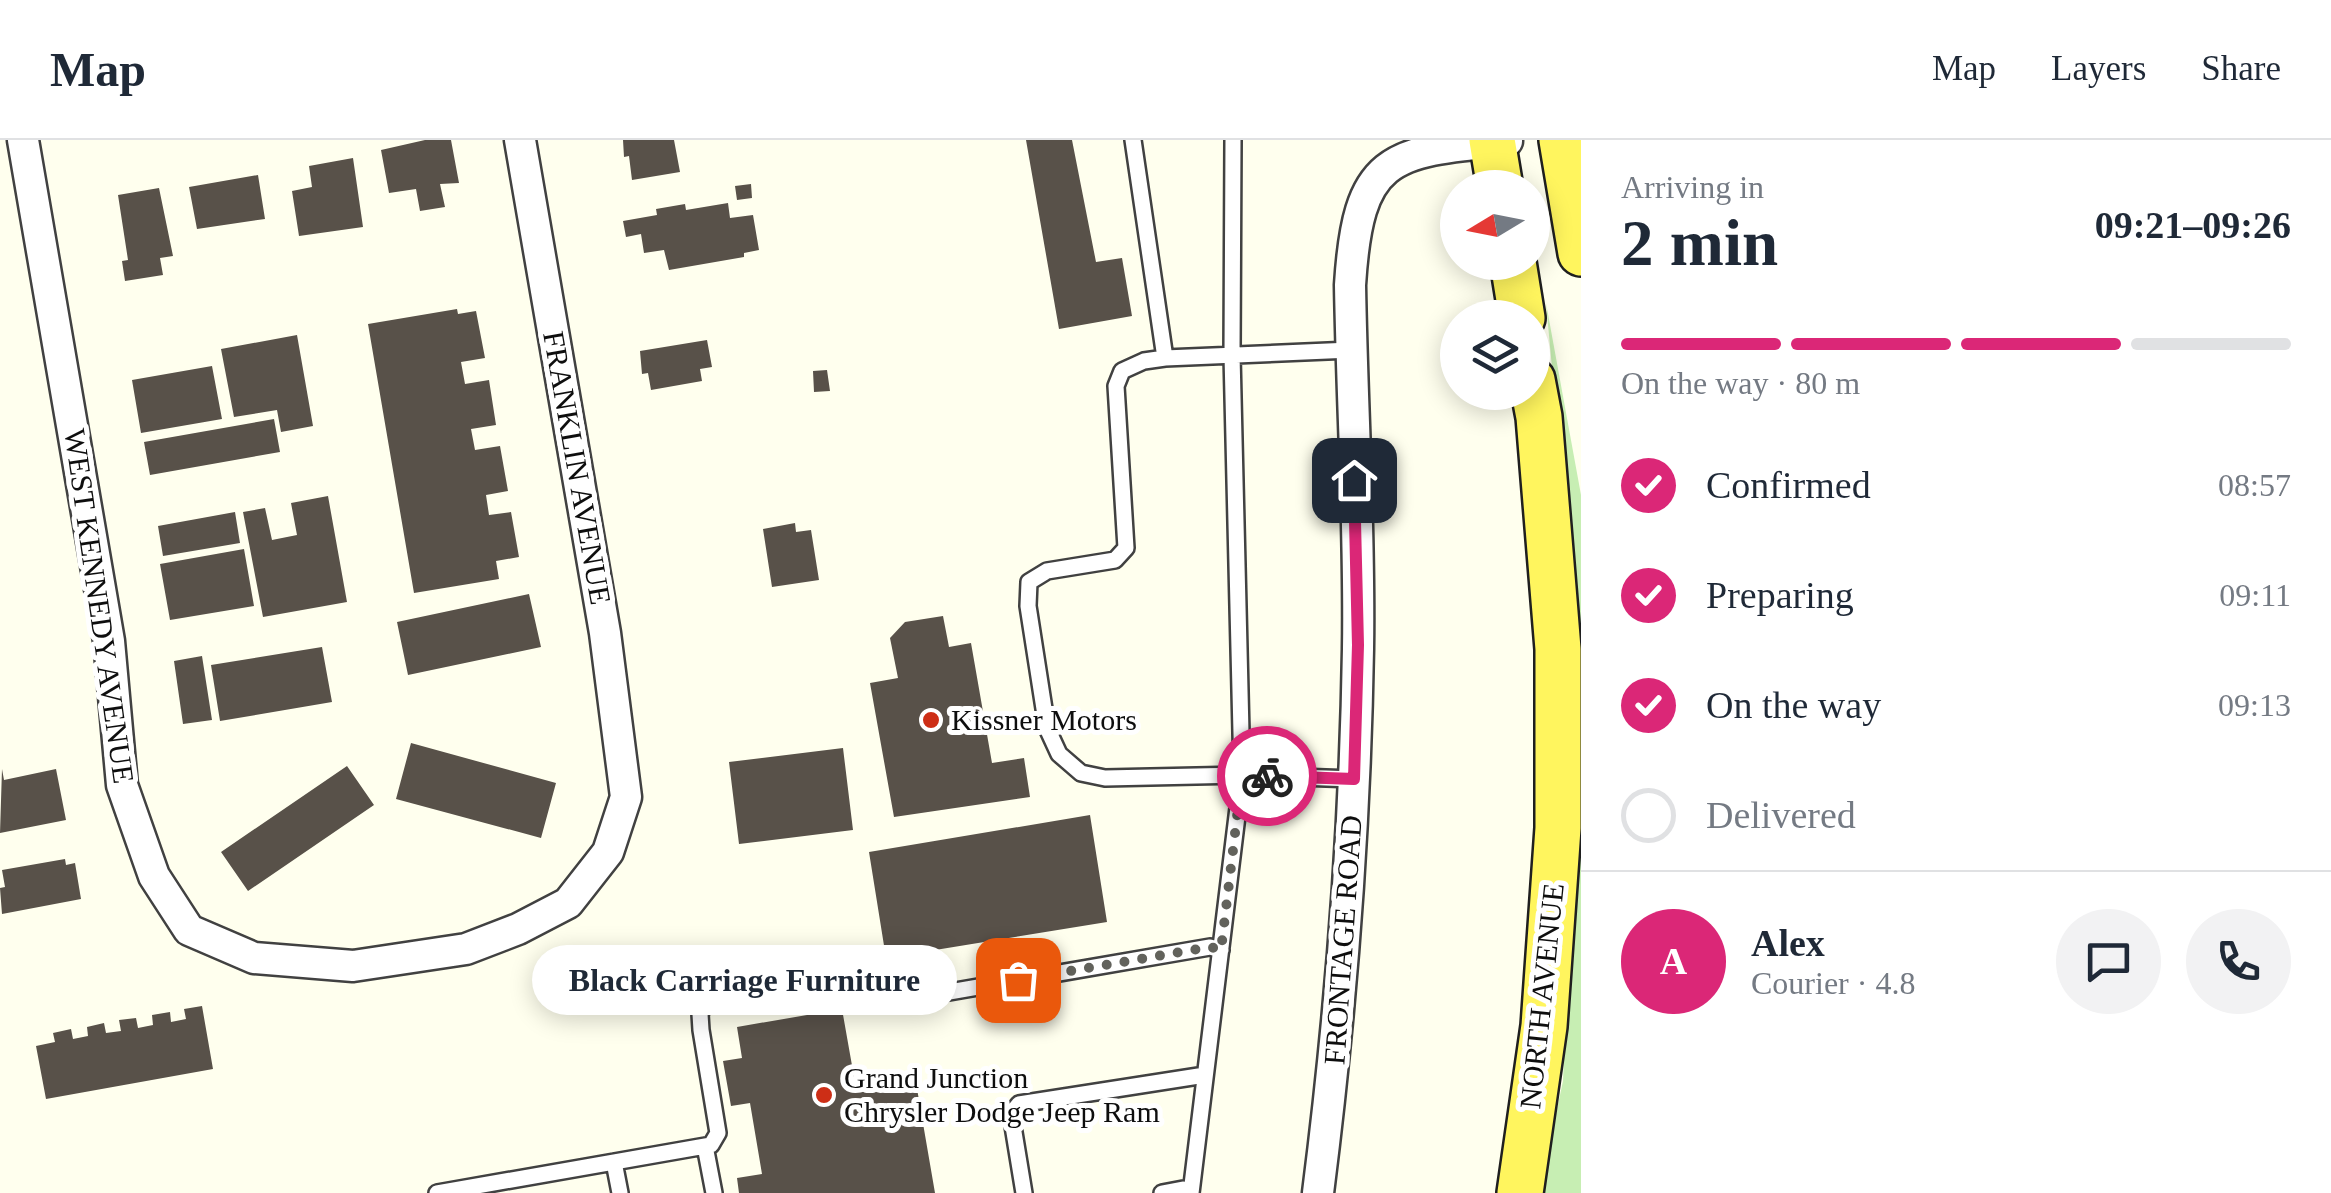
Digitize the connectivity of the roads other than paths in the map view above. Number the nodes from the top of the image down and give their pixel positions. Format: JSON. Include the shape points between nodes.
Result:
{"nodes":[{"id":1,"x":22,"y":140,"type":"edge"},
{"id":2,"x":520,"y":140,"type":"edge"},
{"id":3,"x":1132,"y":140,"type":"edge"},
{"id":4,"x":1233,"y":140,"type":"edge"},
{"id":5,"x":1562,"y":140,"type":"edge"},
{"id":6,"x":1500,"y":141,"type":"edge"},
{"id":7,"x":1500,"y":170,"type":"edge"},
{"id":8,"x":1581,"y":253,"type":"edge"},
{"id":9,"x":1351,"y":350,"type":"junction"},
{"id":10,"x":1232,"y":355,"type":"junction"},
{"id":11,"x":1165,"y":358,"type":"junction"},
{"id":12,"x":1538,"y":410,"type":"edge"},
{"id":13,"x":1242,"y":775,"type":"junction"},
{"id":14,"x":1354,"y":779,"type":"junction"},
{"id":15,"x":626,"y":797,"type":"joint"},
{"id":16,"x":1221,"y":950,"type":"junction"},
{"id":17,"x":1205,"y":1074,"type":"junction"},
{"id":18,"x":705,"y":1146,"type":"junction"},
{"id":19,"x":614,"y":1162,"type":"junction"},
{"id":20,"x":521,"y":1186,"type":"edge"},
{"id":21,"x":1191,"y":1192,"type":"edge"},
{"id":22,"x":440,"y":1193,"type":"edge"},
{"id":23,"x":620,"y":1193,"type":"edge"},
{"id":24,"x":714,"y":1193,"type":"edge"},
{"id":25,"x":1024,"y":1193,"type":"edge"},
{"id":26,"x":1162,"y":1193,"type":"edge"},
{"id":27,"x":1318,"y":1193,"type":"edge"},
{"id":28,"x":1520,"y":1193,"type":"edge"}],
"edges":[{"from":1,"to":15,"type":"street","name":"WEST KENNEDY AVENUE","via":[[109,642],[122,785],[154,876],[189,930],[254,958],[354,966],[466,949],[568,903],[608,852]]},
{"from":2,"to":15,"type":"street","name":"FRANKLIN AVENUE","via":[[605,633]]},
{"from":3,"to":11,"type":"lane"},
{"from":4,"to":10,"type":"lane"},
{"from":5,"to":8,"type":"main road"},
{"from":6,"to":7,"type":"main road"},
{"from":6,"to":9,"type":"street","name":"FRONTAGE ROAD","via":[[1406,156],[1376,178],[1353,236]]},
{"from":9,"to":10,"type":"lane"},
{"from":9,"to":14,"type":"street","name":"FRONTAGE ROAD"},
{"from":10,"to":11,"type":"lane"},
{"from":10,"to":13,"type":"lane"},
{"from":11,"to":13,"type":"lane","via":[[1122,371],[1116,386],[1126,548],[1114,560],[1046,571],[1029,582],[1048,728],[1059,754],[1081,773]]},
{"from":12,"to":28,"type":"main road","name":"NORTH AVENUE","via":[[1558,649],[1558,828],[1544,1026]]},
{"from":13,"to":14,"type":"lane"},
{"from":13,"to":16,"type":"lane"},
{"from":14,"to":27,"type":"street","name":"FRONTAGE ROAD","via":[[1347,924]]},
{"from":16,"to":17,"type":"lane"},
{"from":16,"to":18,"type":"lane","via":[[904,1000],[889,998],[861,960],[718,987],[700,1014],[718,1133]]},
{"from":17,"to":21,"type":"lane"},
{"from":17,"to":25,"type":"lane","via":[[1019,1104],[1011,1114]]},
{"from":18,"to":19,"type":"lane"},
{"from":18,"to":24,"type":"lane"},
{"from":19,"to":20,"type":"lane"},
{"from":19,"to":23,"type":"lane"},
{"from":20,"to":22,"type":"lane"},
{"from":21,"to":26,"type":"lane"}]}
